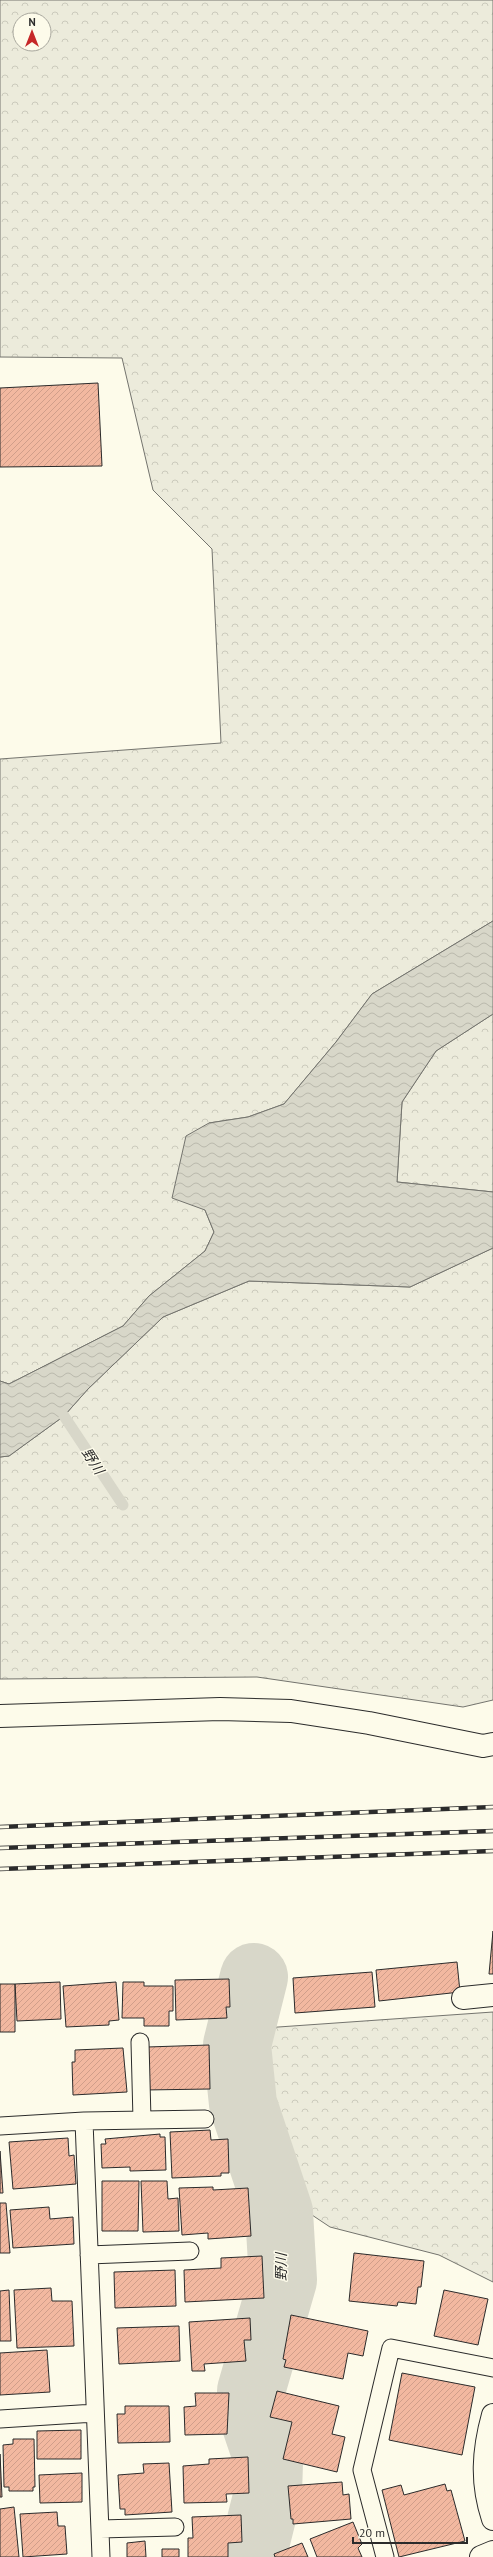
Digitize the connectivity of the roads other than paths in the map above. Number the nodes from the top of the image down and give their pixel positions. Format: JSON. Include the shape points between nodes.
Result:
{"nodes":[{"id":1,"x":0,"y":1716,"type":"edge"},
{"id":2,"x":493,"y":1744,"type":"edge"},
{"id":3,"x":493,"y":1995,"type":"edge"},
{"id":4,"x":462,"y":1998,"type":"dead end"},
{"id":5,"x":140,"y":2042,"type":"dead end"},
{"id":6,"x":205,"y":2119,"type":"dead end"},
{"id":7,"x":142,"y":2120,"type":"junction"},
{"id":8,"x":84,"y":2121,"type":"junction"},
{"id":9,"x":0,"y":2126,"type":"edge"},
{"id":10,"x":190,"y":2251,"type":"dead end"},
{"id":11,"x":89,"y":2255,"type":"junction"},
{"id":12,"x":493,"y":2368,"type":"edge"},
{"id":13,"x":95,"y":2413,"type":"junction"},
{"id":14,"x":493,"y":2414,"type":"edge"},
{"id":15,"x":0,"y":2419,"type":"edge"},
{"id":16,"x":489,"y":2496,"type":"edge"},
{"id":17,"x":493,"y":2519,"type":"edge"},
{"id":18,"x":175,"y":2527,"type":"dead end"},
{"id":19,"x":100,"y":2529,"type":"junction"},
{"id":20,"x":493,"y":2552,"type":"edge"},
{"id":21,"x":101,"y":2557,"type":"edge"},
{"id":22,"x":385,"y":2557,"type":"edge"},
{"id":23,"x":481,"y":2557,"type":"edge"}],
"edges":[{"from":1,"to":2,"type":"street","via":[[220,1709],[291,1711],[370,1723],[483,1746]]},
{"from":3,"to":4,"type":"street"},
{"from":5,"to":7,"type":"lane"},
{"from":6,"to":7,"type":"lane"},
{"from":7,"to":8,"type":"lane"},
{"from":8,"to":9,"type":"lane"},
{"from":8,"to":11,"type":"lane"},
{"from":10,"to":11,"type":"lane"},
{"from":11,"to":13,"type":"lane"},
{"from":12,"to":22,"type":"lane","via":[[391,2348],[362,2470]]},
{"from":13,"to":15,"type":"lane"},
{"from":13,"to":19,"type":"lane"},
{"from":14,"to":16,"type":"street","via":[[486,2441],[484,2467]]},
{"from":16,"to":17,"type":"street"},
{"from":18,"to":19,"type":"lane"},
{"from":19,"to":21,"type":"lane"},
{"from":20,"to":23,"type":"street"}]}
